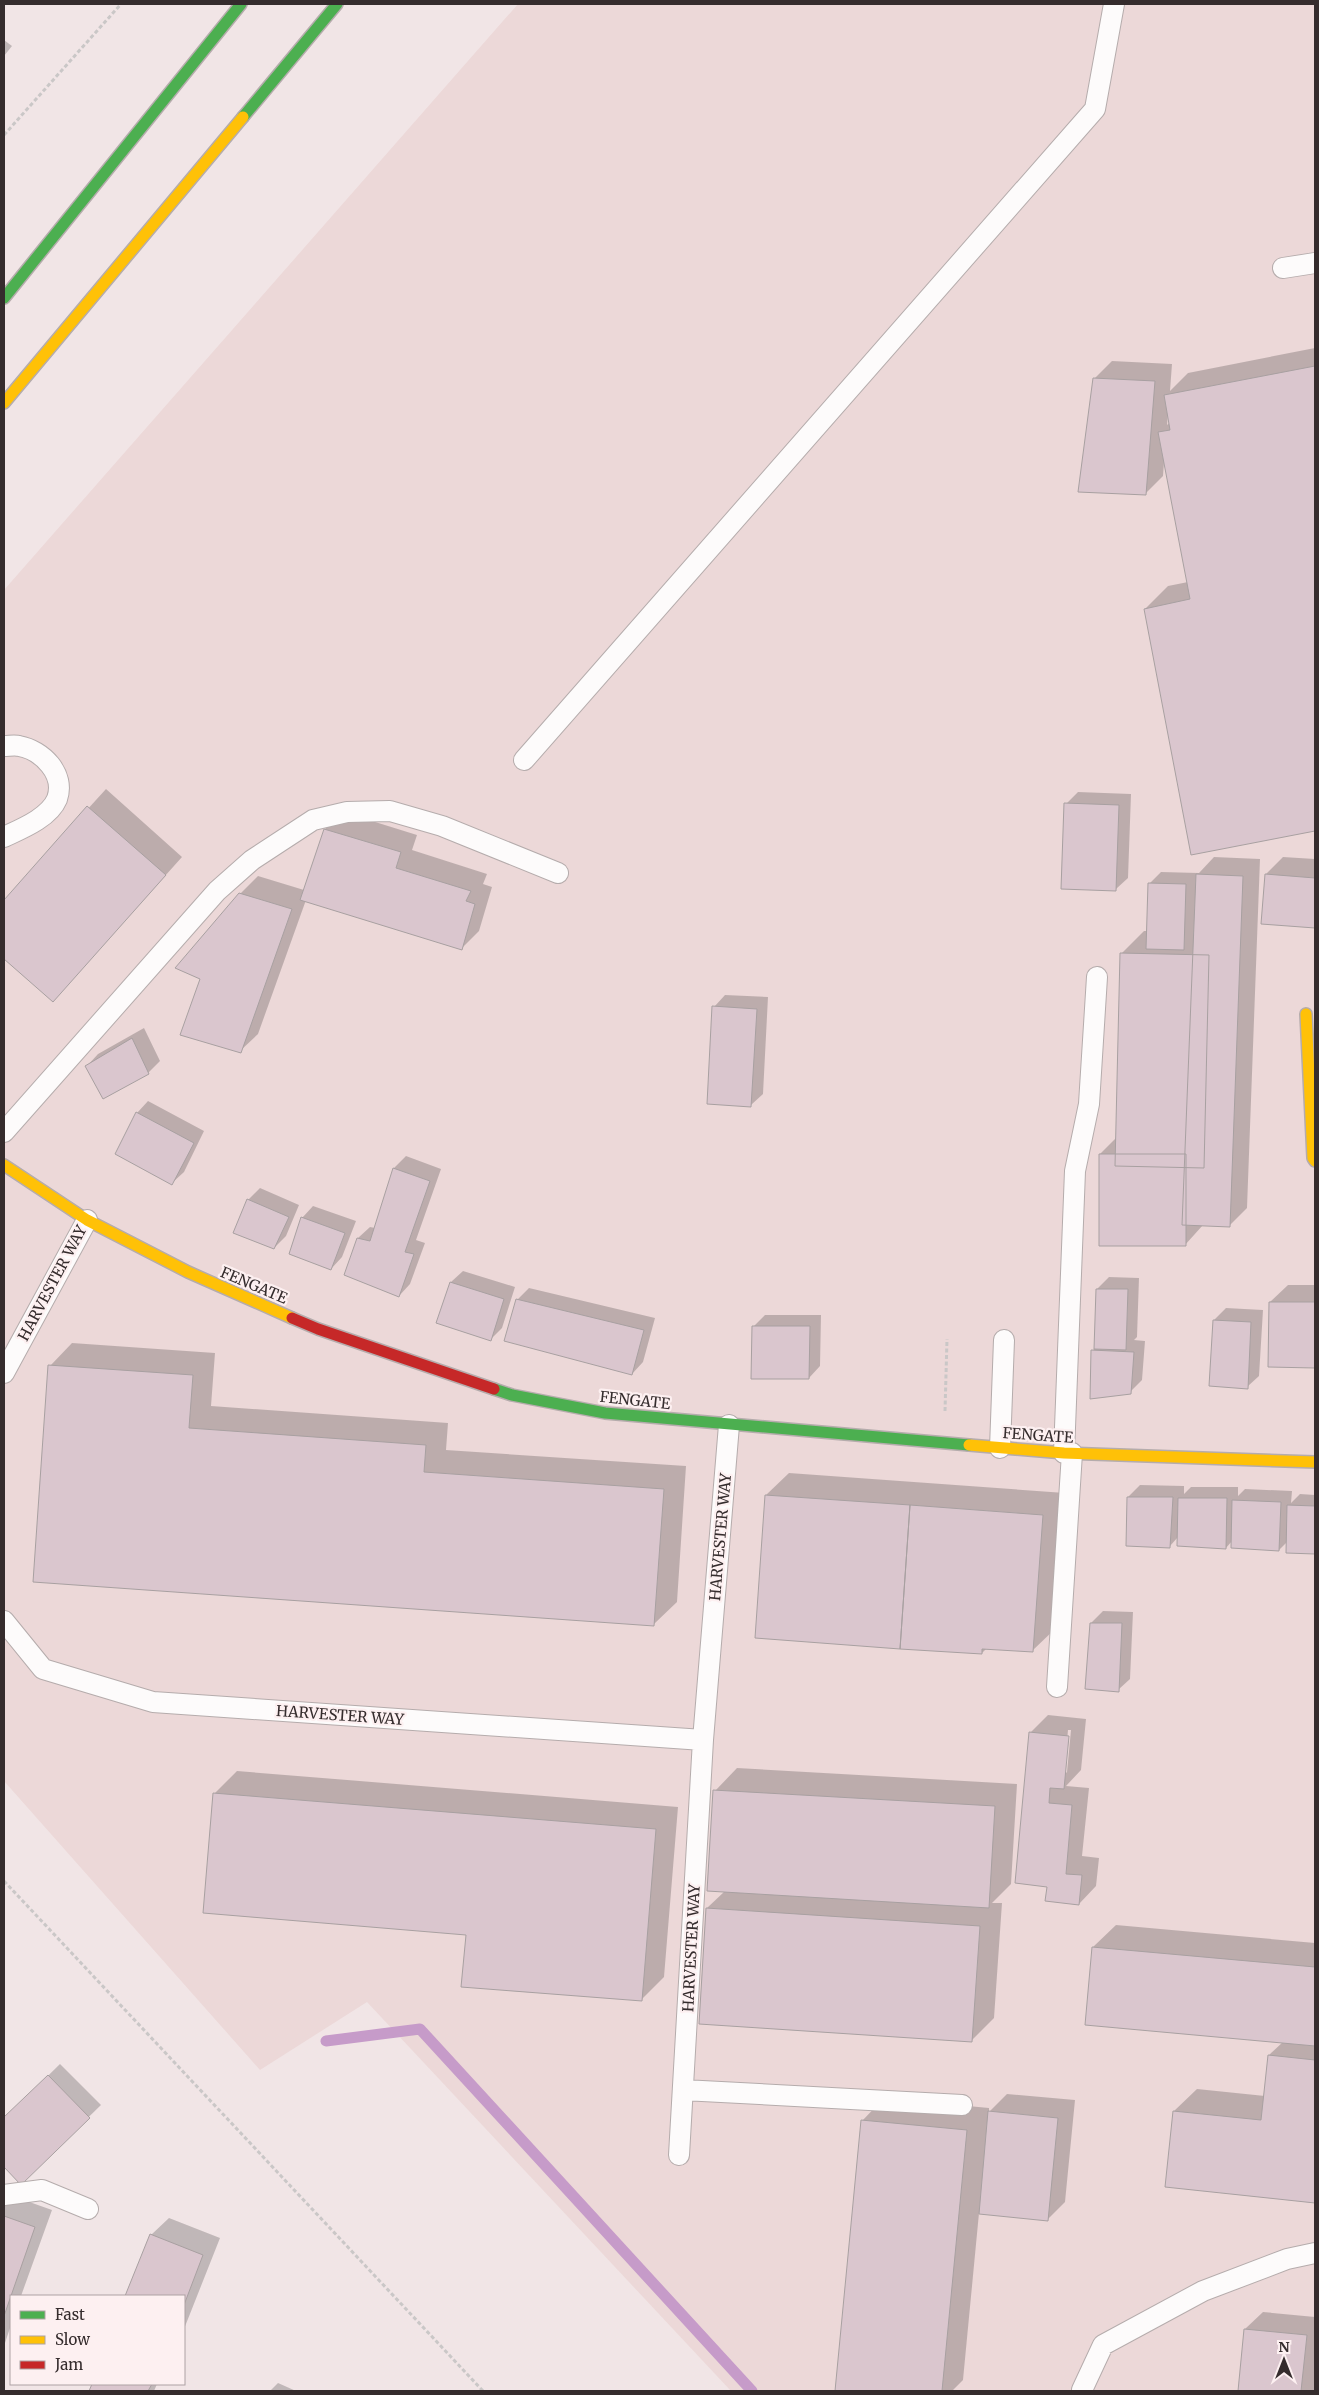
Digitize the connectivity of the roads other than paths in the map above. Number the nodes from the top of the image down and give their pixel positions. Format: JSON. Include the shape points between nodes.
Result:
{"nodes":[{"id":1,"x":241,"y":4,"type":"edge"},
{"id":2,"x":337,"y":4,"type":"edge"},
{"id":3,"x":1114,"y":4,"type":"edge"},
{"id":4,"x":1315,"y":263,"type":"edge"},
{"id":5,"x":1283,"y":268,"type":"dead end"},
{"id":6,"x":4,"y":298,"type":"edge"},
{"id":7,"x":4,"y":403,"type":"edge"},
{"id":8,"x":4,"y":746,"type":"edge"},
{"id":9,"x":524,"y":760,"type":"dead end"},
{"id":10,"x":4,"y":837,"type":"edge"},
{"id":11,"x":558,"y":873,"type":"dead end"},
{"id":12,"x":1097,"y":977,"type":"dead end"},
{"id":13,"x":1306,"y":1014,"type":"dead end"},
{"id":14,"x":4,"y":1132,"type":"edge"},
{"id":15,"x":1315,"y":1161,"type":"edge"},
{"id":16,"x":4,"y":1166,"type":"edge"},
{"id":17,"x":86,"y":1220,"type":"junction"},
{"id":18,"x":1004,"y":1340,"type":"dead end"},
{"id":19,"x":4,"y":1373,"type":"edge"},
{"id":20,"x":729,"y":1425,"type":"junction"},
{"id":21,"x":1000,"y":1448,"type":"junction"},
{"id":22,"x":1068,"y":1453,"type":"junction"},
{"id":23,"x":1315,"y":1462,"type":"edge"},
{"id":24,"x":4,"y":1621,"type":"edge"},
{"id":25,"x":1057,"y":1687,"type":"dead end"},
{"id":26,"x":703,"y":1740,"type":"junction"},
{"id":27,"x":683,"y":2090,"type":"junction"},
{"id":28,"x":962,"y":2105,"type":"dead end"},
{"id":29,"x":679,"y":2155,"type":"dead end"},
{"id":30,"x":4,"y":2194,"type":"edge"},
{"id":31,"x":88,"y":2209,"type":"dead end"},
{"id":32,"x":1315,"y":2253,"type":"edge"},
{"id":33,"x":1082,"y":2390,"type":"edge"}],
"edges":[{"from":1,"to":6,"type":"main road"},
{"from":2,"to":7,"type":"main road"},
{"from":3,"to":9,"type":"lane","via":[[1095,110]]},
{"from":4,"to":5,"type":"lane"},
{"from":8,"to":10,"type":"lane","via":[[18,745],[38,752],[52,765],[59,782],[57,799],[47,811]]},
{"from":11,"to":14,"type":"lane","via":[[442,826],[390,811],[347,812],[313,820],[252,860],[217,891]]},
{"from":12,"to":22,"type":"lane","via":[[1089,1104],[1076,1171]]},
{"from":13,"to":15,"type":"main road"},
{"from":16,"to":17,"type":"main road","name":"FENGATE"},
{"from":17,"to":19,"type":"lane","name":"HARVESTER WAY"},
{"from":17,"to":20,"type":"main road","name":"FENGATE","via":[[188,1272],[318,1329],[512,1395],[605,1413]]},
{"from":18,"to":21,"type":"lane"},
{"from":20,"to":21,"type":"main road","name":"FENGATE"},
{"from":20,"to":26,"type":"lane","name":"HARVESTER WAY"},
{"from":21,"to":22,"type":"main road","name":"FENGATE"},
{"from":22,"to":23,"type":"main road","name":"FENGATE"},
{"from":22,"to":25,"type":"lane"},
{"from":24,"to":26,"type":"lane","name":"HARVESTER WAY","via":[[43,1669],[154,1702]]},
{"from":26,"to":27,"type":"lane","name":"HARVESTER WAY"},
{"from":27,"to":28,"type":"lane"},
{"from":27,"to":29,"type":"lane","name":"HARVESTER WAY"},
{"from":30,"to":31,"type":"lane","via":[[42,2190]]},
{"from":32,"to":33,"type":"lane","via":[[1287,2258],[1203,2291],[1104,2345]]}]}
